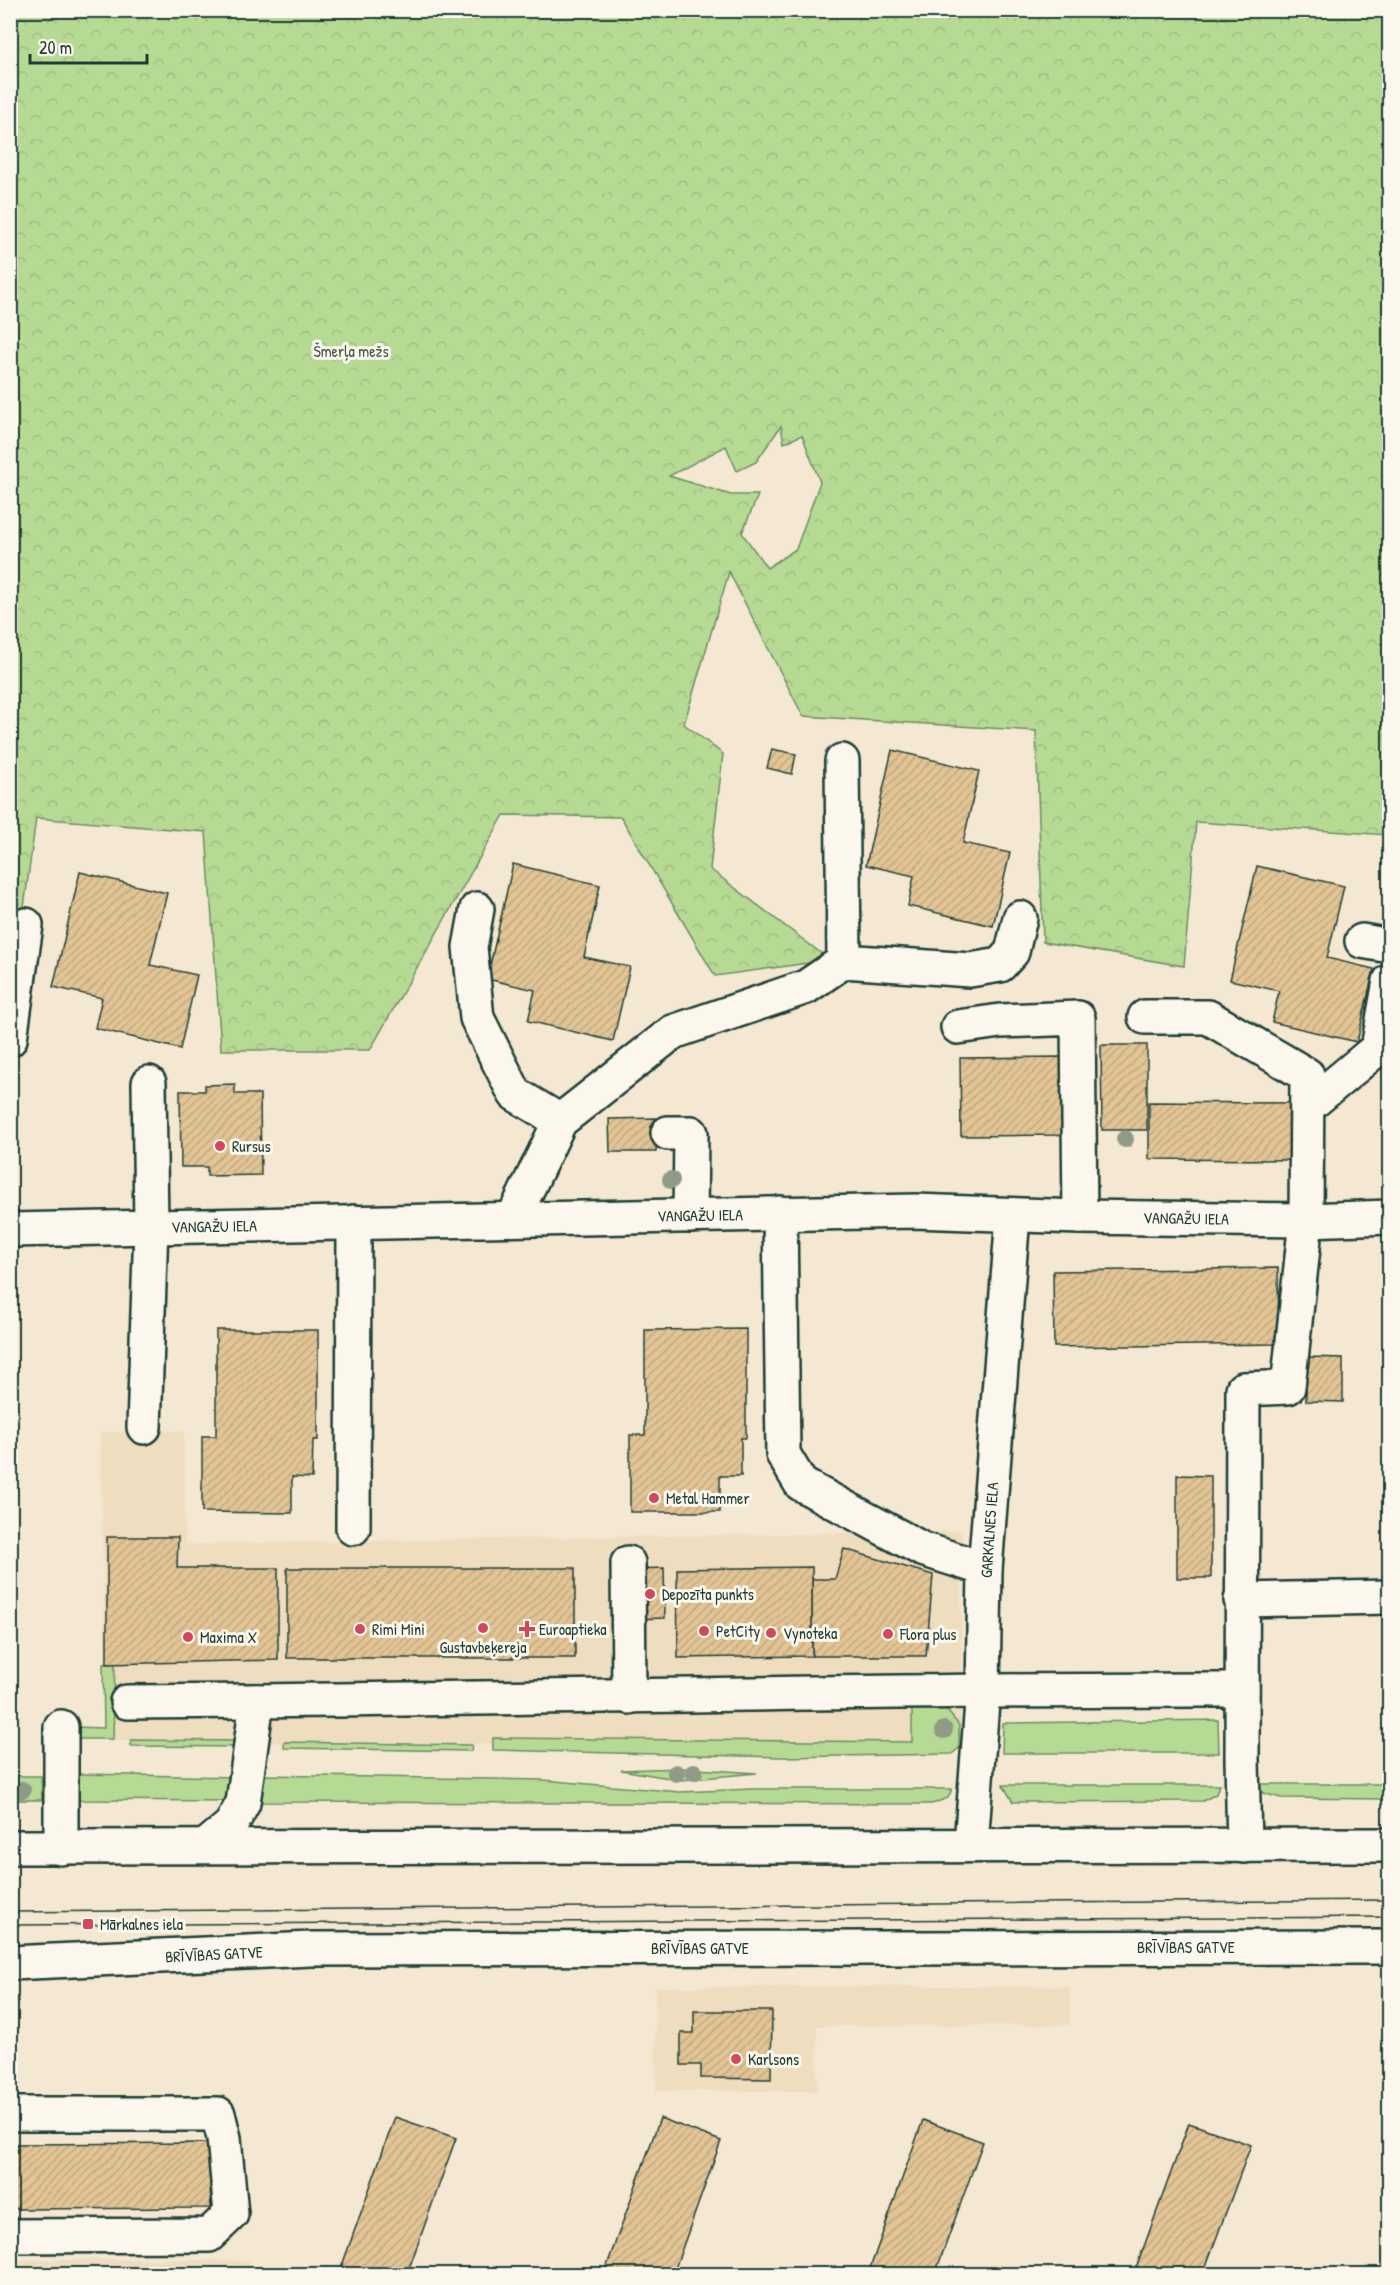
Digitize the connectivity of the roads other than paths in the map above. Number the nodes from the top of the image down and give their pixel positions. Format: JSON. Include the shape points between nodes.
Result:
{"nodes":[{"id":1,"x":842,"y":761,"type":"dead end"},
{"id":2,"x":477,"y":909,"type":"dead end"},
{"id":3,"x":1020,"y":918,"type":"dead end"},
{"id":4,"x":26,"y":925,"type":"dead end"},
{"id":5,"x":844,"y":961,"type":"junction"},
{"id":6,"x":1389,"y":981,"type":"edge"},
{"id":7,"x":1145,"y":1017,"type":"dead end"},
{"id":8,"x":958,"y":1027,"type":"dead end"},
{"id":9,"x":10,"y":1039,"type":"edge"},
{"id":10,"x":149,"y":1083,"type":"dead end"},
{"id":11,"x":1308,"y":1107,"type":"junction"},
{"id":12,"x":560,"y":1121,"type":"junction"},
{"id":13,"x":668,"y":1133,"type":"dead end"},
{"id":14,"x":780,"y":1214,"type":"junction"},
{"id":15,"x":690,"y":1216,"type":"junction"},
{"id":16,"x":1013,"y":1216,"type":"junction"},
{"id":17,"x":1080,"y":1217,"type":"junction"},
{"id":18,"x":1389,"y":1217,"type":"edge"},
{"id":19,"x":513,"y":1219,"type":"junction"},
{"id":20,"x":1306,"y":1220,"type":"junction"},
{"id":21,"x":354,"y":1222,"type":"junction"},
{"id":22,"x":152,"y":1227,"type":"junction"},
{"id":23,"x":10,"y":1230,"type":"edge"},
{"id":24,"x":144,"y":1427,"type":"dead end"},
{"id":25,"x":353,"y":1528,"type":"dead end"},
{"id":26,"x":628,"y":1563,"type":"dead end"},
{"id":27,"x":985,"y":1569,"type":"junction"},
{"id":28,"x":1389,"y":1597,"type":"edge"},
{"id":29,"x":1241,"y":1600,"type":"junction"},
{"id":30,"x":983,"y":1690,"type":"junction"},
{"id":31,"x":1242,"y":1690,"type":"junction"},
{"id":32,"x":629,"y":1697,"type":"junction"},
{"id":33,"x":256,"y":1701,"type":"junction"},
{"id":34,"x":128,"y":1702,"type":"dead end"},
{"id":35,"x":61,"y":1727,"type":"dead end"},
{"id":36,"x":971,"y":1844,"type":"junction"},
{"id":37,"x":1389,"y":1845,"type":"edge"},
{"id":38,"x":206,"y":1846,"type":"junction"},
{"id":39,"x":1244,"y":1846,"type":"junction"},
{"id":40,"x":10,"y":1847,"type":"edge"},
{"id":41,"x":61,"y":1848,"type":"junction"},
{"id":42,"x":1389,"y":1947,"type":"edge"},
{"id":43,"x":10,"y":1963,"type":"edge"},
{"id":44,"x":10,"y":2114,"type":"edge"},
{"id":45,"x":10,"y":2236,"type":"edge"}],
"edges":[{"from":1,"to":5,"type":"main road"},
{"from":2,"to":12,"type":"main road","via":[[470,947],[477,1018],[515,1094]]},
{"from":3,"to":5,"type":"main road","via":[[1012,952],[1000,965],[970,970]]},
{"from":4,"to":9,"type":"main road"},
{"from":5,"to":12,"type":"main road","via":[[806,987],[673,1032]]},
{"from":6,"to":11,"type":"main road","via":[[1378,1048]]},
{"from":7,"to":11,"type":"main road","via":[[1208,1017],[1307,1075]]},
{"from":8,"to":17,"type":"main road","via":[[1078,1018]]},
{"from":10,"to":22,"type":"main road"},
{"from":11,"to":20,"type":"main road"},
{"from":12,"to":19,"type":"main road"},
{"from":13,"to":15,"type":"main road","via":[[691,1132]]},
{"from":14,"to":15,"type":"main road","name":"VANGAŽU IELA"},
{"from":14,"to":16,"type":"main road","name":"VANGAŽU IELA","via":[[915,1211]]},
{"from":14,"to":27,"type":"main road","via":[[783,1454],[801,1484],[922,1549]]},
{"from":15,"to":19,"type":"main road","name":"VANGAŽU IELA"},
{"from":16,"to":17,"type":"main road","name":"VANGAŽU IELA"},
{"from":16,"to":27,"type":"main road","name":"GARKALNES IELA"},
{"from":17,"to":20,"type":"main road","name":"VANGAŽU IELA"},
{"from":18,"to":20,"type":"main road","name":"VANGAŽU IELA"},
{"from":19,"to":21,"type":"main road","name":"VANGAŽU IELA"},
{"from":20,"to":29,"type":"main road","via":[[1288,1388],[1243,1389]]},
{"from":21,"to":22,"type":"main road","name":"VANGAŽU IELA"},
{"from":21,"to":25,"type":"main road"},
{"from":22,"to":23,"type":"main road","name":"VANGAŽU IELA"},
{"from":22,"to":24,"type":"main road"},
{"from":26,"to":32,"type":"main road"},
{"from":27,"to":30,"type":"main road","name":"GARKALNES IELA"},
{"from":28,"to":29,"type":"main road"},
{"from":29,"to":31,"type":"main road"},
{"from":30,"to":31,"type":"main road"},
{"from":30,"to":32,"type":"main road"},
{"from":30,"to":36,"type":"main road","name":"GARKALNES IELA"},
{"from":31,"to":39,"type":"main road"},
{"from":32,"to":33,"type":"main road"},
{"from":33,"to":34,"type":"main road"},
{"from":33,"to":38,"type":"main road","via":[[243,1803],[231,1825]]},
{"from":35,"to":41,"type":"main road"},
{"from":36,"to":38,"type":"main road"},
{"from":36,"to":39,"type":"main road"},
{"from":37,"to":39,"type":"main road"},
{"from":38,"to":41,"type":"main road"},
{"from":40,"to":41,"type":"main road"},
{"from":42,"to":43,"type":"main road","name":"BRĪVĪBAS GATVE","via":[[311,1949]]},
{"from":44,"to":45,"type":"main road","via":[[218,2114],[231,2214],[209,2235]]}]}
